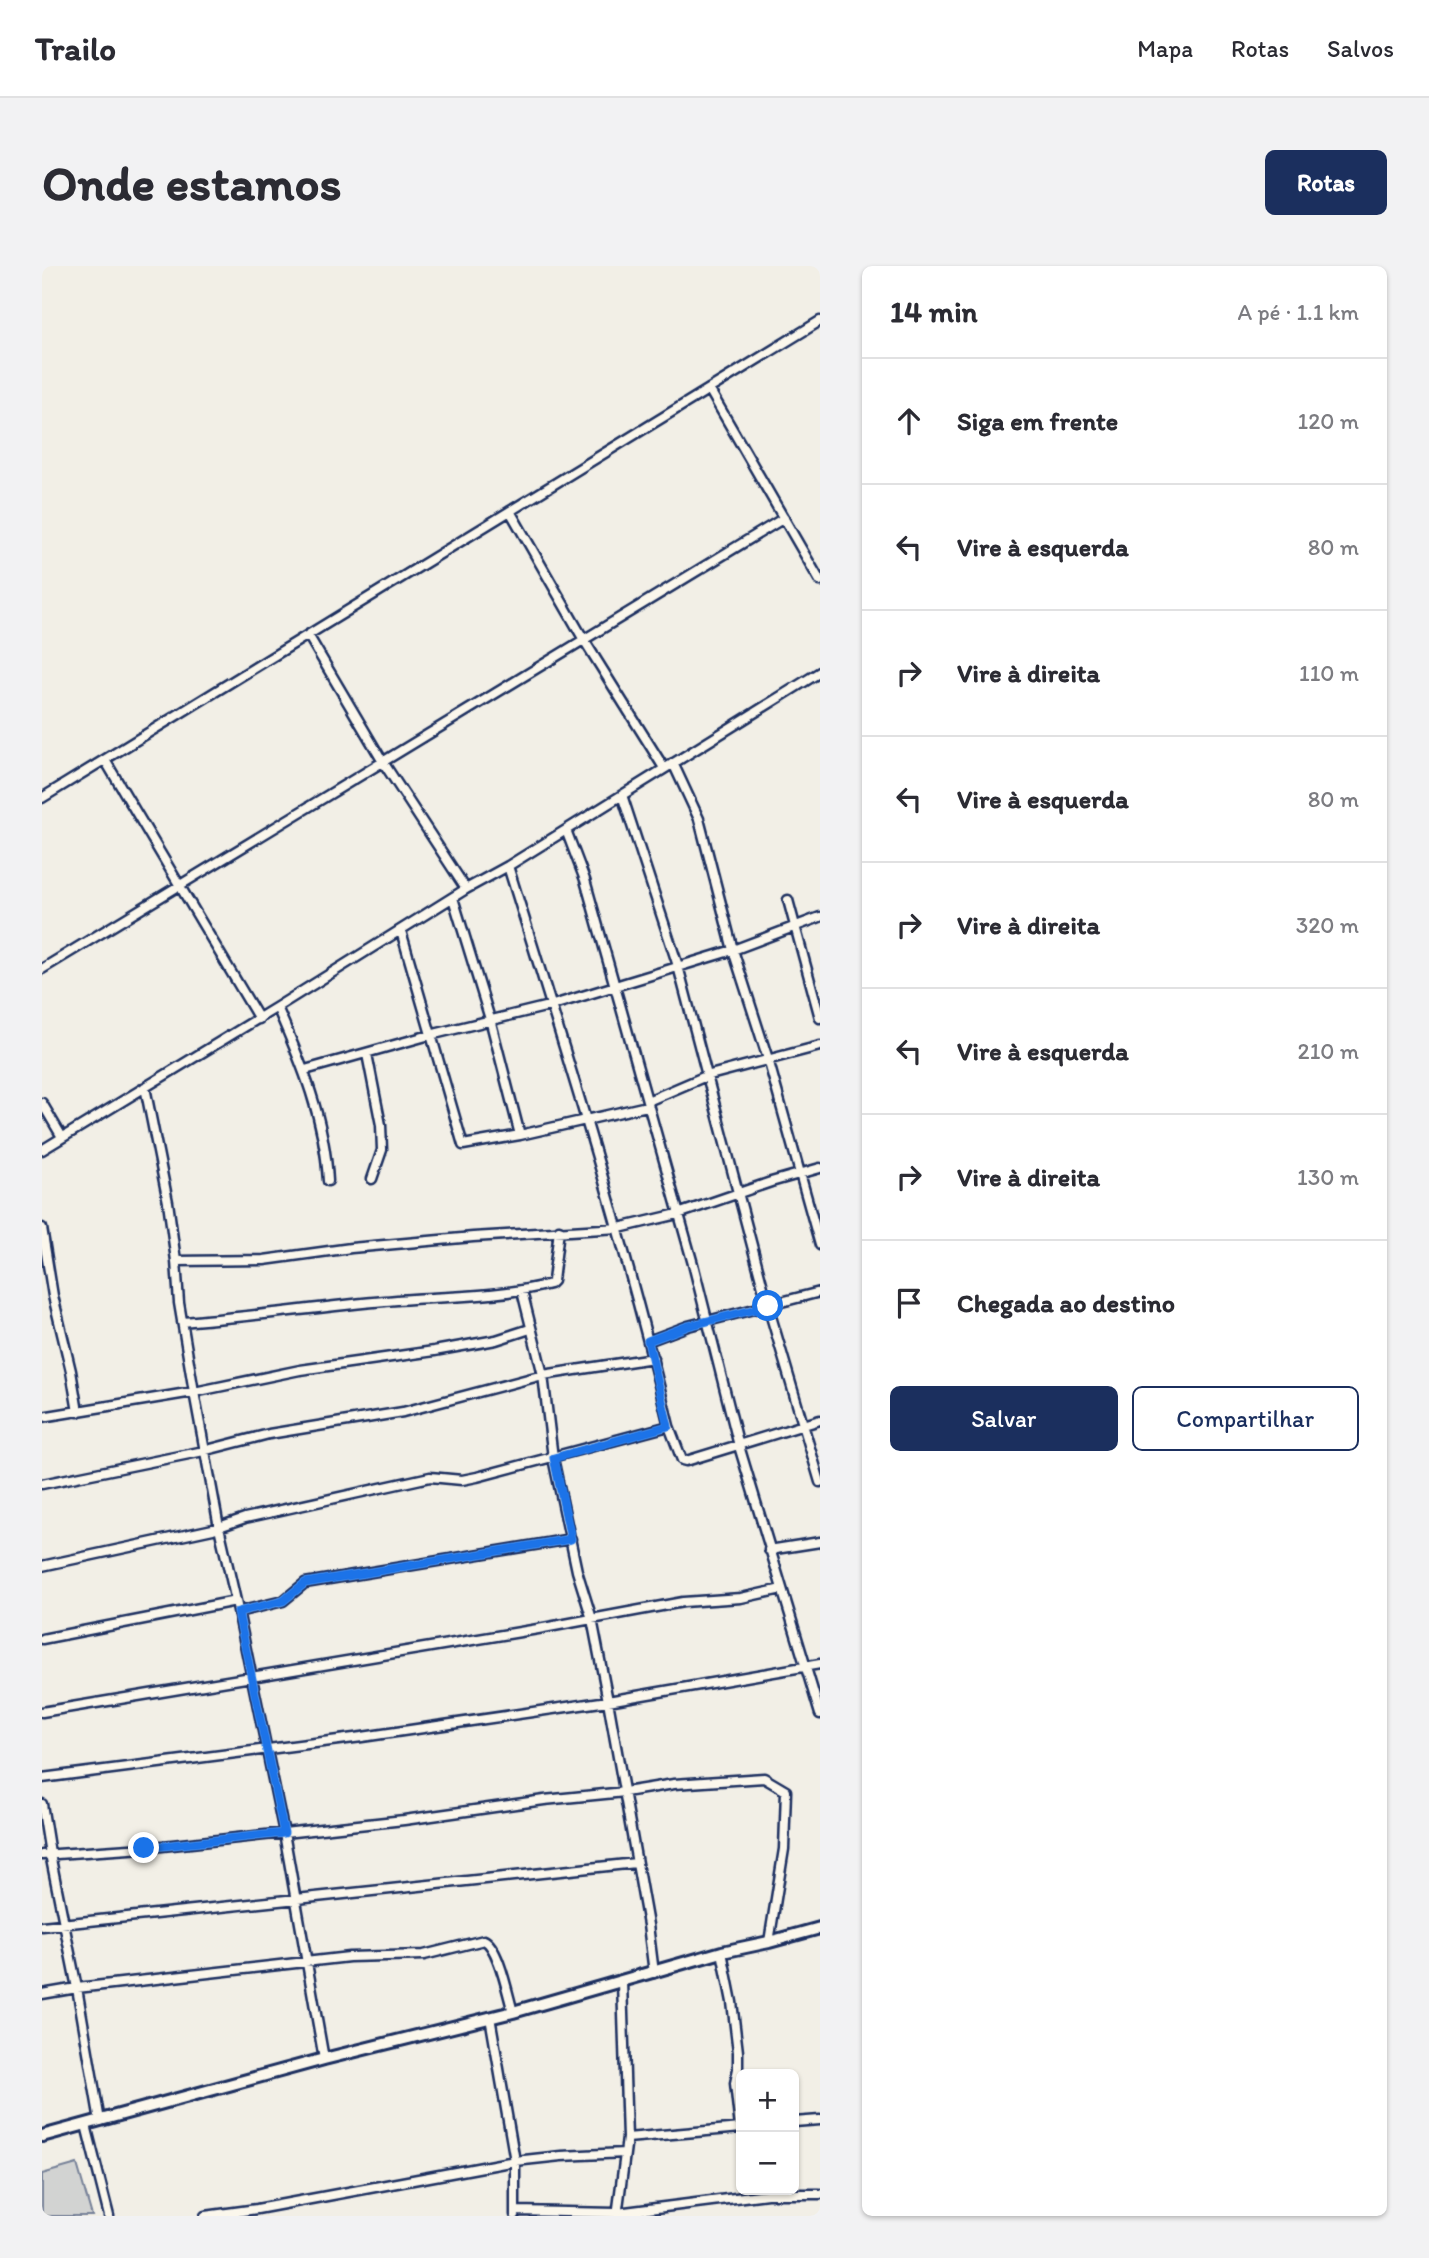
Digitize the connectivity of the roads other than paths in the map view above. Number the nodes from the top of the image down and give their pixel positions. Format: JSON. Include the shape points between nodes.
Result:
{"nodes":[{"id":1,"x":820,"y":321,"type":"edge"},
{"id":2,"x":709,"y":389,"type":"junction"},
{"id":3,"x":510,"y":511,"type":"junction"},
{"id":4,"x":784,"y":518,"type":"junction"},
{"id":5,"x":820,"y":581,"type":"edge"},
{"id":6,"x":308,"y":635,"type":"junction"},
{"id":7,"x":584,"y":640,"type":"junction"},
{"id":8,"x":820,"y":672,"type":"edge"},
{"id":9,"x":105,"y":760,"type":"junction"},
{"id":10,"x":383,"y":762,"type":"junction"},
{"id":11,"x":673,"y":763,"type":"junction"},
{"id":12,"x":664,"y":768,"type":"junction"},
{"id":13,"x":622,"y":794,"type":"junction"},
{"id":14,"x":42,"y":798,"type":"edge"},
{"id":15,"x":566,"y":830,"type":"junction"},
{"id":16,"x":508,"y":866,"type":"junction"},
{"id":17,"x":179,"y":885,"type":"junction"},
{"id":18,"x":466,"y":889,"type":"junction"},
{"id":19,"x":453,"y":898,"type":"junction"},
{"id":20,"x":788,"y":900,"type":"dead end"},
{"id":21,"x":820,"y":916,"type":"edge"},
{"id":22,"x":795,"y":925,"type":"junction"},
{"id":23,"x":401,"y":931,"type":"junction"},
{"id":24,"x":733,"y":950,"type":"junction"},
{"id":25,"x":678,"y":966,"type":"junction"},
{"id":26,"x":42,"y":968,"type":"edge"},
{"id":27,"x":614,"y":985,"type":"junction"},
{"id":28,"x":553,"y":1005,"type":"junction"},
{"id":29,"x":277,"y":1007,"type":"junction"},
{"id":30,"x":820,"y":1018,"type":"edge"},
{"id":31,"x":259,"y":1019,"type":"junction"},
{"id":32,"x":490,"y":1020,"type":"junction"},
{"id":33,"x":430,"y":1035,"type":"junction"},
{"id":34,"x":820,"y":1046,"type":"edge"},
{"id":35,"x":367,"y":1054,"type":"junction"},
{"id":36,"x":768,"y":1059,"type":"junction"},
{"id":37,"x":304,"y":1070,"type":"junction"},
{"id":38,"x":706,"y":1076,"type":"junction"},
{"id":39,"x":145,"y":1087,"type":"junction"},
{"id":40,"x":42,"y":1103,"type":"edge"},
{"id":41,"x":648,"y":1106,"type":"junction"},
{"id":42,"x":587,"y":1119,"type":"junction"},
{"id":43,"x":520,"y":1135,"type":"junction"},
{"id":44,"x":62,"y":1137,"type":"junction"},
{"id":45,"x":42,"y":1150,"type":"edge"},
{"id":46,"x":820,"y":1168,"type":"edge"},
{"id":47,"x":800,"y":1174,"type":"junction"},
{"id":48,"x":372,"y":1178,"type":"dead end"},
{"id":49,"x":328,"y":1181,"type":"dead end"},
{"id":50,"x":738,"y":1192,"type":"junction"},
{"id":51,"x":678,"y":1214,"type":"junction"},
{"id":52,"x":42,"y":1228,"type":"edge"},
{"id":53,"x":619,"y":1228,"type":"junction"},
{"id":54,"x":559,"y":1230,"type":"junction"},
{"id":55,"x":820,"y":1245,"type":"edge"},
{"id":56,"x":176,"y":1261,"type":"junction"},
{"id":57,"x":522,"y":1291,"type":"junction"},
{"id":58,"x":820,"y":1292,"type":"edge"},
{"id":59,"x":768,"y":1306,"type":"junction"},
{"id":60,"x":182,"y":1322,"type":"junction"},
{"id":61,"x":708,"y":1322,"type":"junction"},
{"id":62,"x":530,"y":1329,"type":"junction"},
{"id":63,"x":648,"y":1341,"type":"junction"},
{"id":64,"x":653,"y":1358,"type":"junction"},
{"id":65,"x":542,"y":1375,"type":"junction"},
{"id":66,"x":194,"y":1392,"type":"junction"},
{"id":67,"x":78,"y":1412,"type":"junction"},
{"id":68,"x":42,"y":1417,"type":"edge"},
{"id":69,"x":820,"y":1420,"type":"edge"},
{"id":70,"x":802,"y":1425,"type":"junction"},
{"id":71,"x":668,"y":1426,"type":"junction"},
{"id":72,"x":738,"y":1446,"type":"junction"},
{"id":73,"x":206,"y":1450,"type":"junction"},
{"id":74,"x":554,"y":1458,"type":"junction"},
{"id":75,"x":820,"y":1482,"type":"edge"},
{"id":76,"x":42,"y":1484,"type":"edge"},
{"id":77,"x":219,"y":1527,"type":"junction"},
{"id":78,"x":571,"y":1539,"type":"junction"},
{"id":79,"x":820,"y":1542,"type":"edge"},
{"id":80,"x":769,"y":1550,"type":"junction"},
{"id":81,"x":42,"y":1566,"type":"edge"},
{"id":82,"x":782,"y":1589,"type":"junction"},
{"id":83,"x":236,"y":1601,"type":"junction"},
{"id":84,"x":238,"y":1612,"type":"junction"},
{"id":85,"x":592,"y":1619,"type":"junction"},
{"id":86,"x":42,"y":1639,"type":"edge"},
{"id":87,"x":820,"y":1664,"type":"edge"},
{"id":88,"x":805,"y":1666,"type":"junction"},
{"id":89,"x":251,"y":1678,"type":"junction"},
{"id":90,"x":608,"y":1701,"type":"junction"},
{"id":91,"x":42,"y":1712,"type":"edge"},
{"id":92,"x":820,"y":1714,"type":"edge"},
{"id":93,"x":267,"y":1748,"type":"junction"},
{"id":94,"x":42,"y":1777,"type":"edge"},
{"id":95,"x":625,"y":1792,"type":"junction"},
{"id":96,"x":42,"y":1804,"type":"edge"},
{"id":97,"x":284,"y":1833,"type":"junction"},
{"id":98,"x":46,"y":1855,"type":"edge"},
{"id":99,"x":636,"y":1863,"type":"junction"},
{"id":100,"x":296,"y":1899,"type":"junction"},
{"id":101,"x":65,"y":1924,"type":"junction"},
{"id":102,"x":42,"y":1926,"type":"edge"},
{"id":103,"x":820,"y":1928,"type":"edge"},
{"id":104,"x":769,"y":1942,"type":"junction"},
{"id":105,"x":722,"y":1952,"type":"junction"},
{"id":106,"x":307,"y":1962,"type":"junction"},
{"id":107,"x":653,"y":1973,"type":"junction"},
{"id":108,"x":622,"y":1982,"type":"junction"},
{"id":109,"x":77,"y":1988,"type":"junction"},
{"id":110,"x":42,"y":1994,"type":"edge"},
{"id":111,"x":513,"y":2012,"type":"junction"},
{"id":112,"x":491,"y":2017,"type":"junction"},
{"id":113,"x":324,"y":2059,"type":"junction"},
{"id":114,"x":738,"y":2069,"type":"edge"},
{"id":115,"x":820,"y":2120,"type":"edge"},
{"id":116,"x":100,"y":2122,"type":"junction"},
{"id":117,"x":799,"y":2122,"type":"edge"},
{"id":118,"x":86,"y":2125,"type":"junction"},
{"id":119,"x":736,"y":2128,"type":"edge"},
{"id":120,"x":42,"y":2136,"type":"edge"},
{"id":121,"x":626,"y":2138,"type":"junction"},
{"id":122,"x":625,"y":2153,"type":"junction"},
{"id":123,"x":515,"y":2161,"type":"junction"},
{"id":124,"x":820,"y":2194,"type":"edge"},
{"id":125,"x":516,"y":2214,"type":"edge"},
{"id":126,"x":617,"y":2215,"type":"edge"},
{"id":127,"x":109,"y":2216,"type":"edge"},
{"id":128,"x":205,"y":2216,"type":"edge"}],
"edges":[{"from":1,"to":2,"type":"street"},
{"from":2,"to":3,"type":"street"},
{"from":2,"to":4,"type":"street"},
{"from":3,"to":6,"type":"street"},
{"from":3,"to":7,"type":"street"},
{"from":4,"to":5,"type":"street"},
{"from":4,"to":7,"type":"street"},
{"from":6,"to":9,"type":"street"},
{"from":6,"to":10,"type":"street"},
{"from":7,"to":10,"type":"street"},
{"from":7,"to":12,"type":"street"},
{"from":8,"to":11,"type":"street"},
{"from":9,"to":14,"type":"street"},
{"from":9,"to":17,"type":"street"},
{"from":10,"to":17,"type":"street"},
{"from":10,"to":18,"type":"street"},
{"from":11,"to":12,"type":"street"},
{"from":11,"to":24,"type":"street","via":[[699,818]]},
{"from":12,"to":13,"type":"street"},
{"from":13,"to":15,"type":"street"},
{"from":13,"to":25,"type":"street"},
{"from":15,"to":16,"type":"street"},
{"from":15,"to":27,"type":"street"},
{"from":16,"to":18,"type":"street"},
{"from":16,"to":28,"type":"street"},
{"from":17,"to":26,"type":"street"},
{"from":17,"to":31,"type":"street"},
{"from":18,"to":19,"type":"street"},
{"from":19,"to":23,"type":"street"},
{"from":19,"to":32,"type":"street"},
{"from":20,"to":22,"type":"street"},
{"from":21,"to":22,"type":"street"},
{"from":22,"to":24,"type":"street"},
{"from":22,"to":30,"type":"street"},
{"from":23,"to":29,"type":"street"},
{"from":23,"to":33,"type":"street"},
{"from":24,"to":25,"type":"street"},
{"from":24,"to":36,"type":"street"},
{"from":25,"to":27,"type":"street"},
{"from":25,"to":38,"type":"street"},
{"from":27,"to":28,"type":"street"},
{"from":27,"to":41,"type":"street"},
{"from":28,"to":32,"type":"street"},
{"from":28,"to":42,"type":"street"},
{"from":29,"to":31,"type":"street"},
{"from":29,"to":37,"type":"street"},
{"from":31,"to":39,"type":"street"},
{"from":32,"to":33,"type":"street"},
{"from":32,"to":43,"type":"street"},
{"from":33,"to":35,"type":"street"},
{"from":33,"to":43,"type":"street","via":[[463,1145]]},
{"from":34,"to":36,"type":"street"},
{"from":35,"to":37,"type":"street"},
{"from":35,"to":48,"type":"street","via":[[381,1125],[382,1150]]},
{"from":36,"to":38,"type":"street"},
{"from":36,"to":47,"type":"street"},
{"from":37,"to":49,"type":"street","via":[[327,1153]]},
{"from":38,"to":41,"type":"street","via":[[650,1100]]},
{"from":38,"to":50,"type":"street"},
{"from":39,"to":44,"type":"street"},
{"from":39,"to":56,"type":"street"},
{"from":40,"to":44,"type":"street"},
{"from":41,"to":42,"type":"street"},
{"from":41,"to":51,"type":"street"},
{"from":42,"to":43,"type":"street"},
{"from":42,"to":53,"type":"street"},
{"from":44,"to":45,"type":"street"},
{"from":46,"to":47,"type":"street"},
{"from":47,"to":50,"type":"street"},
{"from":47,"to":55,"type":"street"},
{"from":50,"to":51,"type":"street"},
{"from":50,"to":59,"type":"street"},
{"from":51,"to":53,"type":"street"},
{"from":51,"to":61,"type":"street"},
{"from":52,"to":67,"type":"street"},
{"from":53,"to":54,"type":"street"},
{"from":53,"to":63,"type":"street"},
{"from":54,"to":56,"type":"street","via":[[264,1260]]},
{"from":54,"to":57,"type":"street","via":[[553,1281]]},
{"from":56,"to":60,"type":"street"},
{"from":57,"to":60,"type":"street"},
{"from":57,"to":62,"type":"street"},
{"from":58,"to":59,"type":"street"},
{"from":59,"to":61,"type":"street"},
{"from":59,"to":70,"type":"street"},
{"from":60,"to":66,"type":"street"},
{"from":61,"to":63,"type":"street"},
{"from":61,"to":72,"type":"street"},
{"from":62,"to":65,"type":"street"},
{"from":62,"to":66,"type":"street","via":[[434,1352],[300,1370]]},
{"from":63,"to":64,"type":"street"},
{"from":64,"to":65,"type":"street"},
{"from":64,"to":71,"type":"street"},
{"from":65,"to":73,"type":"street","via":[[403,1412],[269,1434]]},
{"from":65,"to":74,"type":"street"},
{"from":66,"to":67,"type":"street"},
{"from":66,"to":73,"type":"street"},
{"from":67,"to":68,"type":"street"},
{"from":69,"to":70,"type":"street"},
{"from":70,"to":72,"type":"street"},
{"from":70,"to":75,"type":"street"},
{"from":71,"to":72,"type":"street","via":[[682,1460]]},
{"from":71,"to":74,"type":"street"},
{"from":72,"to":80,"type":"street"},
{"from":73,"to":76,"type":"street"},
{"from":73,"to":77,"type":"street"},
{"from":74,"to":77,"type":"street","via":[[462,1480],[430,1477]]},
{"from":74,"to":78,"type":"street"},
{"from":77,"to":81,"type":"street"},
{"from":77,"to":83,"type":"street"},
{"from":78,"to":84,"type":"street","via":[[305,1583],[283,1601]]},
{"from":78,"to":85,"type":"street"},
{"from":79,"to":80,"type":"street"},
{"from":80,"to":82,"type":"street"},
{"from":82,"to":85,"type":"street"},
{"from":82,"to":88,"type":"street"},
{"from":83,"to":84,"type":"street"},
{"from":83,"to":86,"type":"street"},
{"from":84,"to":89,"type":"street"},
{"from":85,"to":89,"type":"street"},
{"from":85,"to":90,"type":"street"},
{"from":87,"to":88,"type":"street"},
{"from":88,"to":90,"type":"street"},
{"from":88,"to":92,"type":"street"},
{"from":89,"to":91,"type":"street"},
{"from":89,"to":93,"type":"street"},
{"from":90,"to":93,"type":"street"},
{"from":90,"to":95,"type":"street"},
{"from":93,"to":94,"type":"street"},
{"from":93,"to":97,"type":"street"},
{"from":95,"to":97,"type":"street"},
{"from":95,"to":99,"type":"street"},
{"from":95,"to":104,"type":"street","via":[[764,1779],[786,1791],[785,1849]]},
{"from":96,"to":98,"type":"street"},
{"from":97,"to":98,"type":"street"},
{"from":97,"to":100,"type":"street"},
{"from":98,"to":101,"type":"street"},
{"from":99,"to":100,"type":"street"},
{"from":99,"to":107,"type":"street"},
{"from":100,"to":101,"type":"street"},
{"from":100,"to":106,"type":"street"},
{"from":101,"to":102,"type":"street"},
{"from":101,"to":109,"type":"street"},
{"from":103,"to":104,"type":"main road"},
{"from":104,"to":105,"type":"main road"},
{"from":105,"to":107,"type":"main road"},
{"from":105,"to":114,"type":"street"},
{"from":106,"to":109,"type":"street"},
{"from":106,"to":111,"type":"street","via":[[424,1955],[484,1940],[496,1955]]},
{"from":106,"to":113,"type":"street"},
{"from":107,"to":108,"type":"main road"},
{"from":108,"to":111,"type":"main road"},
{"from":108,"to":121,"type":"street"},
{"from":109,"to":110,"type":"street"},
{"from":109,"to":116,"type":"street"},
{"from":111,"to":112,"type":"main road"},
{"from":112,"to":113,"type":"main road"},
{"from":112,"to":123,"type":"street"},
{"from":113,"to":116,"type":"main road"},
{"from":115,"to":117,"type":"street"},
{"from":116,"to":118,"type":"main road"},
{"from":118,"to":120,"type":"main road"},
{"from":118,"to":127,"type":"street"},
{"from":119,"to":121,"type":"street"},
{"from":121,"to":122,"type":"street"},
{"from":122,"to":123,"type":"street"},
{"from":122,"to":126,"type":"street"},
{"from":123,"to":125,"type":"street"},
{"from":123,"to":128,"type":"street"},
{"from":124,"to":126,"type":"street","via":[[767,2194]]},
{"from":125,"to":126,"type":"street"}]}
